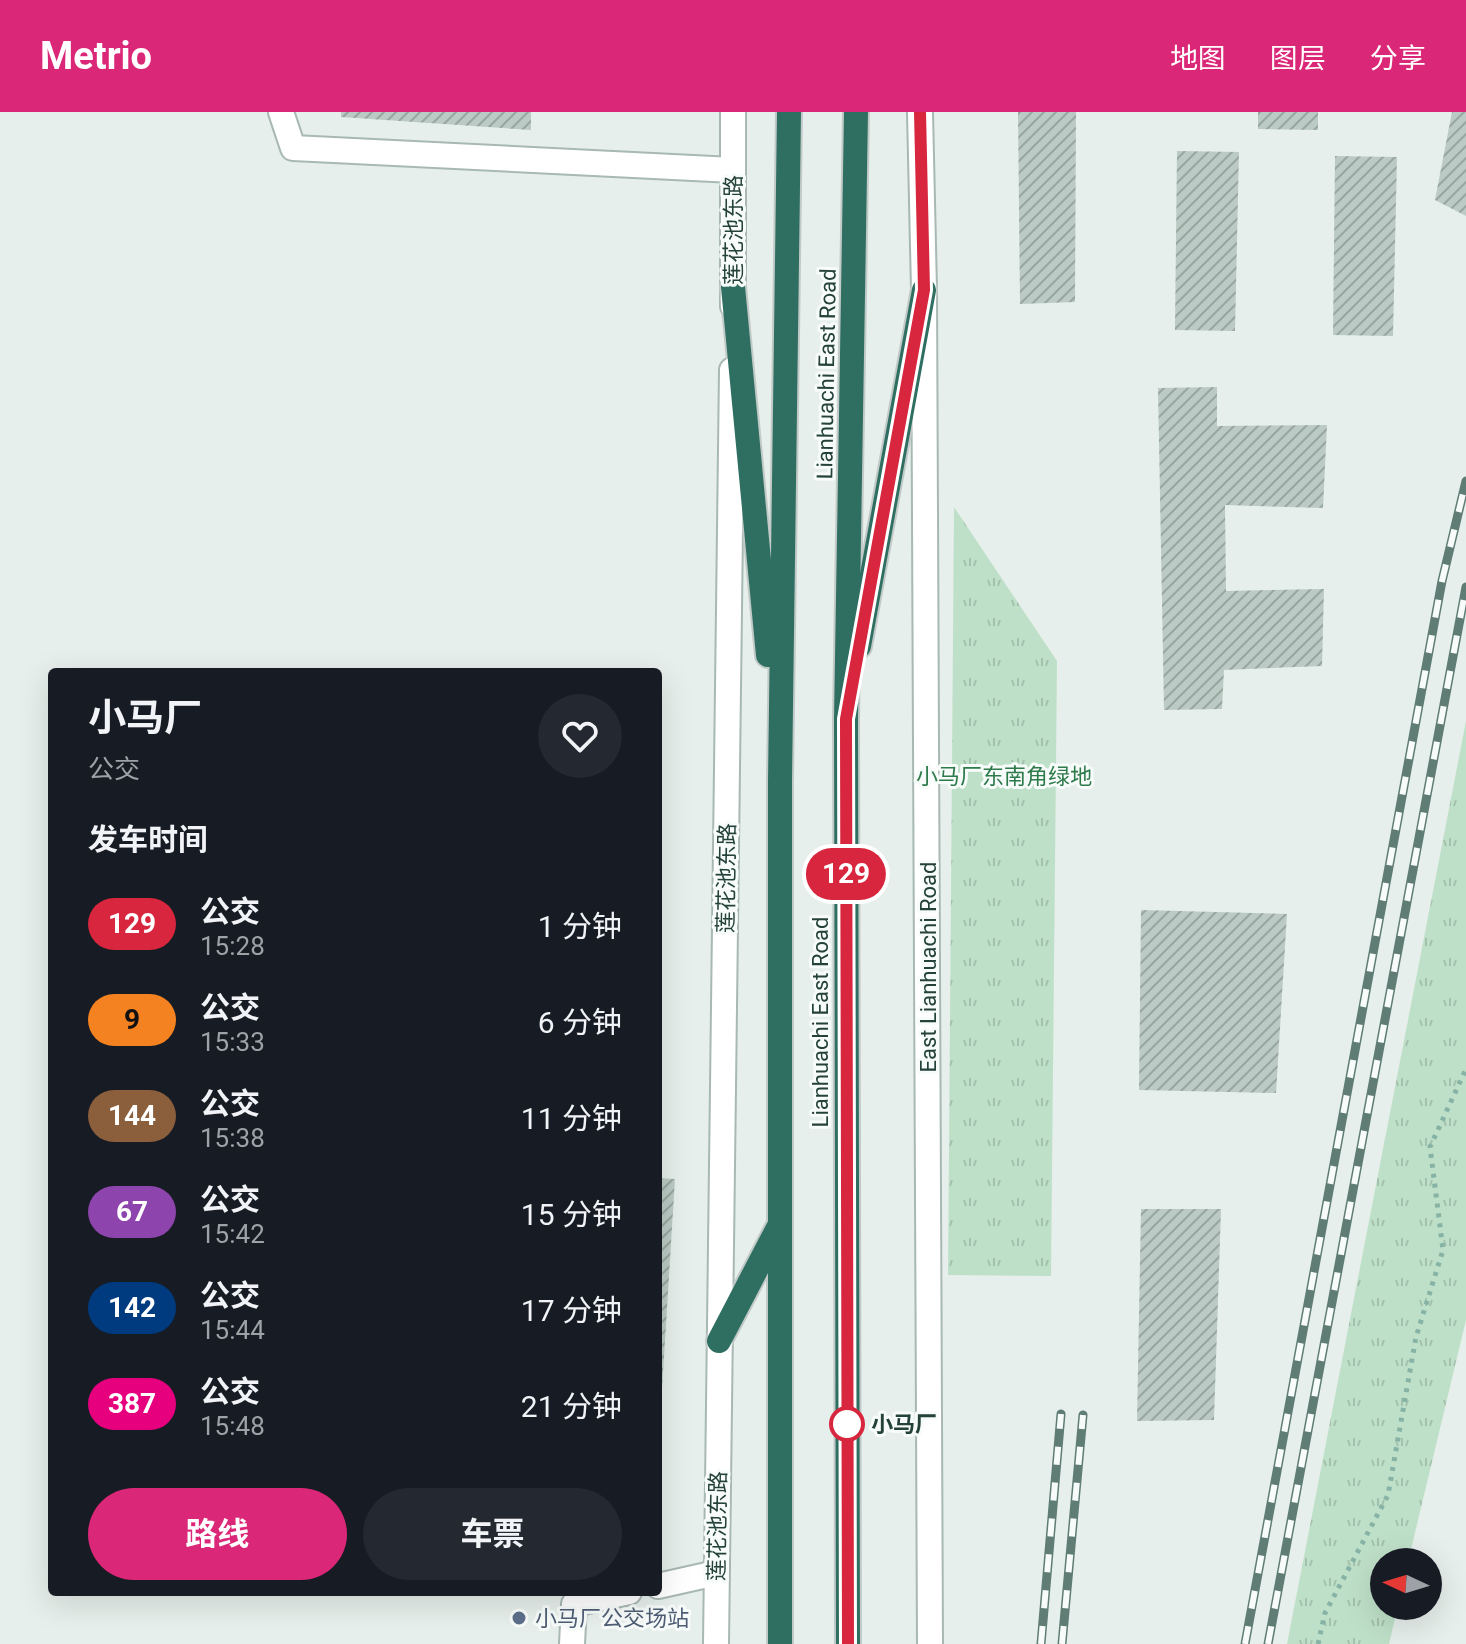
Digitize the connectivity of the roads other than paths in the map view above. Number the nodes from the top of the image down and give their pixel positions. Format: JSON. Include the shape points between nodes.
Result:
{"nodes":[{"id":1,"x":281,"y":112,"type":"edge"},
{"id":2,"x":733,"y":112,"type":"edge"},
{"id":3,"x":789,"y":112,"type":"edge"},
{"id":4,"x":856,"y":112,"type":"edge"},
{"id":5,"x":920,"y":112,"type":"edge"},
{"id":6,"x":733,"y":170,"type":"junction"},
{"id":7,"x":733,"y":287,"type":"junction"},
{"id":8,"x":924,"y":290,"type":"junction"},
{"id":9,"x":846,"y":719,"type":"junction"},
{"id":10,"x":780,"y":781,"type":"junction"},
{"id":11,"x":782,"y":1221,"type":"junction"},
{"id":12,"x":719,"y":1341,"type":"junction"},
{"id":13,"x":716,"y":1573,"type":"junction"},
{"id":14,"x":662,"y":1585,"type":"edge"},
{"id":15,"x":611,"y":1596,"type":"edge"},
{"id":16,"x":572,"y":1644,"type":"edge"},
{"id":17,"x":716,"y":1644,"type":"edge"},
{"id":18,"x":780,"y":1644,"type":"edge"},
{"id":19,"x":848,"y":1644,"type":"edge"},
{"id":20,"x":930,"y":1644,"type":"edge"}],
"edges":[{"from":1,"to":6,"type":"street","via":[[293,148]]},
{"from":2,"to":6,"type":"street","name":"莲花池东路"},
{"from":3,"to":10,"type":"highway","name":"Lianhuachi East Road"},
{"from":4,"to":9,"type":"highway","name":"Lianhuachi East Road"},
{"from":5,"to":8,"type":"street"},
{"from":6,"to":7,"type":"street","name":"莲花池东路"},
{"from":7,"to":10,"type":"highway"},
{"from":7,"to":12,"type":"street","name":"莲花池东路"},
{"from":8,"to":9,"type":"highway"},
{"from":8,"to":20,"type":"street","name":"East Lianhuachi Road"},
{"from":9,"to":19,"type":"highway","name":"Lianhuachi East Road"},
{"from":10,"to":11,"type":"highway","name":"Lianhuachi East Road"},
{"from":11,"to":12,"type":"highway"},
{"from":11,"to":18,"type":"highway","name":"Lianhuachi East Road"},
{"from":12,"to":13,"type":"street","name":"莲花池东路"},
{"from":13,"to":14,"type":"street"},
{"from":13,"to":17,"type":"street","name":"莲花池东路"},
{"from":15,"to":16,"type":"street","via":[[574,1604]]}]}
